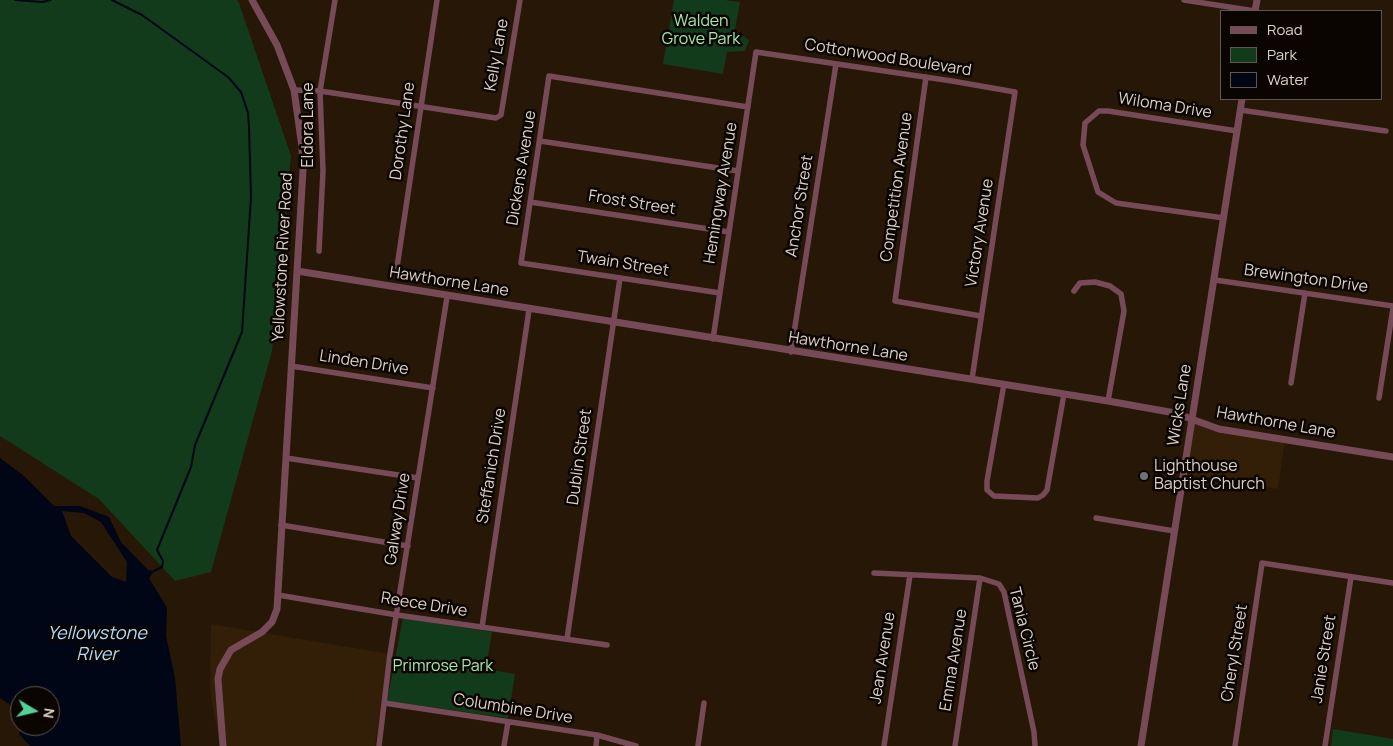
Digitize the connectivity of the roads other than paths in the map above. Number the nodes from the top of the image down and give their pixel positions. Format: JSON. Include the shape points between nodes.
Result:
{"nodes":[{"id":1,"x":252,"y":0,"type":"edge"},
{"id":2,"x":335,"y":0,"type":"edge"},
{"id":3,"x":437,"y":0,"type":"edge"},
{"id":4,"x":520,"y":0,"type":"edge"},
{"id":5,"x":1184,"y":0,"type":"edge"},
{"id":6,"x":1249,"y":10,"type":"edge"},
{"id":7,"x":756,"y":52,"type":"joint"},
{"id":8,"x":836,"y":64,"type":"junction"},
{"id":9,"x":926,"y":77,"type":"junction"},
{"id":10,"x":294,"y":90,"type":"junction"},
{"id":11,"x":320,"y":90,"type":"junction"},
{"id":12,"x":1015,"y":92,"type":"joint"},
{"id":13,"x":1242,"y":100,"type":"edge"},
{"id":14,"x":421,"y":107,"type":"junction"},
{"id":15,"x":748,"y":107,"type":"junction"},
{"id":16,"x":1240,"y":110,"type":"junction"},
{"id":17,"x":1237,"y":131,"type":"junction"},
{"id":18,"x":1386,"y":131,"type":"dead end"},
{"id":19,"x":540,"y":141,"type":"junction"},
{"id":20,"x":738,"y":171,"type":"junction"},
{"id":21,"x":530,"y":202,"type":"junction"},
{"id":22,"x":1224,"y":218,"type":"junction"},
{"id":23,"x":729,"y":232,"type":"junction"},
{"id":24,"x":319,"y":251,"type":"dead end"},
{"id":25,"x":521,"y":263,"type":"joint"},
{"id":26,"x":398,"y":267,"type":"dead end"},
{"id":27,"x":297,"y":271,"type":"junction"},
{"id":28,"x":620,"y":278,"type":"junction"},
{"id":29,"x":1215,"y":280,"type":"junction"},
{"id":30,"x":1074,"y":291,"type":"dead end"},
{"id":31,"x":720,"y":293,"type":"junction"},
{"id":32,"x":1306,"y":293,"type":"junction"},
{"id":33,"x":447,"y":296,"type":"junction"},
{"id":34,"x":1393,"y":307,"type":"edge"},
{"id":35,"x":529,"y":310,"type":"junction"},
{"id":36,"x":981,"y":316,"type":"junction"},
{"id":37,"x":614,"y":322,"type":"junction"},
{"id":38,"x":713,"y":339,"type":"junction"},
{"id":39,"x":791,"y":352,"type":"junction"},
{"id":40,"x":291,"y":366,"type":"junction"},
{"id":41,"x":972,"y":379,"type":"junction"},
{"id":42,"x":1004,"y":384,"type":"junction"},
{"id":43,"x":1291,"y":384,"type":"dead end"},
{"id":44,"x":433,"y":388,"type":"junction"},
{"id":45,"x":1064,"y":394,"type":"junction"},
{"id":46,"x":1379,"y":398,"type":"dead end"},
{"id":47,"x":1108,"y":401,"type":"junction"},
{"id":48,"x":1192,"y":418,"type":"junction"},
{"id":49,"x":1393,"y":457,"type":"edge"},
{"id":50,"x":286,"y":458,"type":"junction"},
{"id":51,"x":418,"y":478,"type":"junction"},
{"id":52,"x":1096,"y":518,"type":"dead end"},
{"id":53,"x":281,"y":525,"type":"junction"},
{"id":54,"x":1174,"y":531,"type":"junction"},
{"id":55,"x":408,"y":546,"type":"junction"},
{"id":56,"x":874,"y":573,"type":"dead end"},
{"id":57,"x":910,"y":575,"type":"junction"},
{"id":58,"x":1351,"y":577,"type":"junction"},
{"id":59,"x":980,"y":578,"type":"junction"},
{"id":60,"x":1393,"y":583,"type":"edge"},
{"id":61,"x":278,"y":595,"type":"junction"},
{"id":62,"x":397,"y":615,"type":"junction"},
{"id":63,"x":482,"y":627,"type":"junction"},
{"id":64,"x":567,"y":639,"type":"junction"},
{"id":65,"x":608,"y":645,"type":"dead end"},
{"id":66,"x":384,"y":702,"type":"junction"},
{"id":67,"x":704,"y":703,"type":"dead end"},
{"id":68,"x":508,"y":722,"type":"junction"},
{"id":69,"x":597,"y":735,"type":"junction"},
{"id":70,"x":223,"y":746,"type":"edge"},
{"id":71,"x":379,"y":746,"type":"edge"},
{"id":72,"x":504,"y":746,"type":"edge"},
{"id":73,"x":596,"y":746,"type":"edge"},
{"id":74,"x":636,"y":746,"type":"edge"},
{"id":75,"x":698,"y":746,"type":"edge"},
{"id":76,"x":884,"y":746,"type":"edge"},
{"id":77,"x":955,"y":746,"type":"edge"},
{"id":78,"x":1035,"y":746,"type":"edge"},
{"id":79,"x":1141,"y":746,"type":"edge"},
{"id":80,"x":1235,"y":746,"type":"edge"},
{"id":81,"x":1325,"y":746,"type":"edge"}],
"edges":[{"from":1,"to":10,"type":"street","name":"Yellowstone River Road","via":[[276,45]]},
{"from":2,"to":11,"type":"street","name":"Eldora Lane"},
{"from":3,"to":14,"type":"street","name":"Dorothy Lane"},
{"from":4,"to":14,"type":"street","name":"Kelly Lane","via":[[500,115],[496,118]]},
{"from":5,"to":6,"type":"street"},
{"from":7,"to":8,"type":"street","name":"Cottonwood Boulevard"},
{"from":7,"to":15,"type":"street","name":"Hemingway Avenue"},
{"from":8,"to":9,"type":"street","name":"Cottonwood Boulevard"},
{"from":8,"to":39,"type":"street","name":"Anchor Street"},
{"from":9,"to":12,"type":"street","name":"Cottonwood Boulevard"},
{"from":9,"to":36,"type":"street","name":"Competition Avenue","via":[[895,301]]},
{"from":10,"to":11,"type":"street"},
{"from":10,"to":27,"type":"street","name":"Yellowstone River Road","via":[[303,170]]},
{"from":11,"to":14,"type":"street"},
{"from":11,"to":24,"type":"street","name":"Eldora Lane","via":[[323,172]]},
{"from":12,"to":36,"type":"street","name":"Victory Avenue"},
{"from":13,"to":16,"type":"street","name":"Wicks Lane"},
{"from":14,"to":26,"type":"street","name":"Dorothy Lane"},
{"from":15,"to":19,"type":"street","name":"Dickens Avenue","via":[[549,76]]},
{"from":15,"to":20,"type":"street","name":"Hemingway Avenue"},
{"from":16,"to":17,"type":"street","name":"Wicks Lane"},
{"from":16,"to":18,"type":"street"},
{"from":17,"to":22,"type":"street","name":"Wicks Lane"},
{"from":17,"to":22,"type":"street","name":"Wiloma Drive","via":[[1108,111],[1099,111],[1085,123],[1083,145],[1098,192],[1116,203]]},
{"from":19,"to":20,"type":"street"},
{"from":19,"to":21,"type":"street","name":"Dickens Avenue"},
{"from":20,"to":23,"type":"street","name":"Hemingway Avenue"},
{"from":21,"to":23,"type":"street","name":"Frost Street"},
{"from":21,"to":25,"type":"street","name":"Dickens Avenue"},
{"from":22,"to":29,"type":"street","name":"Wicks Lane"},
{"from":23,"to":31,"type":"street","name":"Hemingway Avenue"},
{"from":25,"to":28,"type":"street","name":"Twain Street"},
{"from":27,"to":33,"type":"street","name":"Hawthorne Lane"},
{"from":27,"to":40,"type":"street","name":"Yellowstone River Road"},
{"from":28,"to":31,"type":"street","name":"Twain Street"},
{"from":28,"to":37,"type":"street","name":"Dublin Street"},
{"from":29,"to":32,"type":"street","name":"Brewington Drive"},
{"from":29,"to":48,"type":"street","name":"Wicks Lane"},
{"from":30,"to":47,"type":"street","via":[[1080,283],[1094,282],[1110,286],[1121,294],[1124,311]]},
{"from":31,"to":38,"type":"street","name":"Hemingway Avenue"},
{"from":32,"to":34,"type":"street","name":"Brewington Drive"},
{"from":32,"to":43,"type":"street"},
{"from":33,"to":35,"type":"street","name":"Hawthorne Lane"},
{"from":33,"to":44,"type":"street","name":"Galway Drive"},
{"from":34,"to":46,"type":"street"},
{"from":35,"to":37,"type":"street","name":"Hawthorne Lane"},
{"from":35,"to":63,"type":"street","name":"Steffanich Drive"},
{"from":36,"to":41,"type":"street","name":"Victory Avenue"},
{"from":37,"to":38,"type":"street","name":"Hawthorne Lane"},
{"from":37,"to":64,"type":"street","name":"Dublin Street"},
{"from":38,"to":39,"type":"street","name":"Hawthorne Lane"},
{"from":39,"to":41,"type":"street","name":"Hawthorne Lane"},
{"from":40,"to":44,"type":"street","name":"Linden Drive"},
{"from":40,"to":50,"type":"street","name":"Yellowstone River Road"},
{"from":41,"to":42,"type":"street","name":"Hawthorne Lane"},
{"from":42,"to":45,"type":"street","name":"Hawthorne Lane"},
{"from":42,"to":45,"type":"street","via":[[987,490],[994,496],[1038,498],[1047,490]]},
{"from":44,"to":51,"type":"street","name":"Galway Drive"},
{"from":45,"to":47,"type":"street","name":"Hawthorne Lane"},
{"from":47,"to":48,"type":"street","name":"Hawthorne Lane"},
{"from":48,"to":49,"type":"street","name":"Hawthorne Lane","via":[[1219,429]]},
{"from":48,"to":54,"type":"street","name":"Wicks Lane"},
{"from":50,"to":51,"type":"street"},
{"from":50,"to":53,"type":"street","name":"Yellowstone River Road"},
{"from":51,"to":55,"type":"street","name":"Galway Drive"},
{"from":52,"to":54,"type":"street"},
{"from":53,"to":55,"type":"street"},
{"from":53,"to":61,"type":"street","name":"Yellowstone River Road"},
{"from":54,"to":79,"type":"street","name":"Wicks Lane"},
{"from":55,"to":62,"type":"street","name":"Galway Drive"},
{"from":56,"to":57,"type":"street","name":"Tania Circle"},
{"from":57,"to":59,"type":"street","name":"Tania Circle"},
{"from":57,"to":76,"type":"street","name":"Jean Avenue"},
{"from":58,"to":60,"type":"street"},
{"from":58,"to":80,"type":"street","name":"Cheryl Street","via":[[1262,564]]},
{"from":58,"to":81,"type":"street","name":"Janie Street"},
{"from":59,"to":77,"type":"street","name":"Emma Avenue"},
{"from":59,"to":78,"type":"street","name":"Tania Circle","via":[[999,584],[1004,592]]},
{"from":61,"to":62,"type":"street","name":"Reece Drive"},
{"from":61,"to":70,"type":"street","name":"Yellowstone River Road","via":[[272,622],[232,650],[220,669]]},
{"from":62,"to":63,"type":"street","name":"Reece Drive"},
{"from":62,"to":66,"type":"street","name":"Galway Drive"},
{"from":63,"to":64,"type":"street","name":"Reece Drive"},
{"from":64,"to":65,"type":"street","name":"Reece Drive"},
{"from":66,"to":68,"type":"street","name":"Columbine Drive"},
{"from":66,"to":71,"type":"street","name":"Galway Drive"},
{"from":67,"to":75,"type":"street"},
{"from":68,"to":69,"type":"street","name":"Columbine Drive"},
{"from":68,"to":72,"type":"street"},
{"from":69,"to":73,"type":"street"},
{"from":69,"to":74,"type":"street","name":"Columbine Drive"}]}
